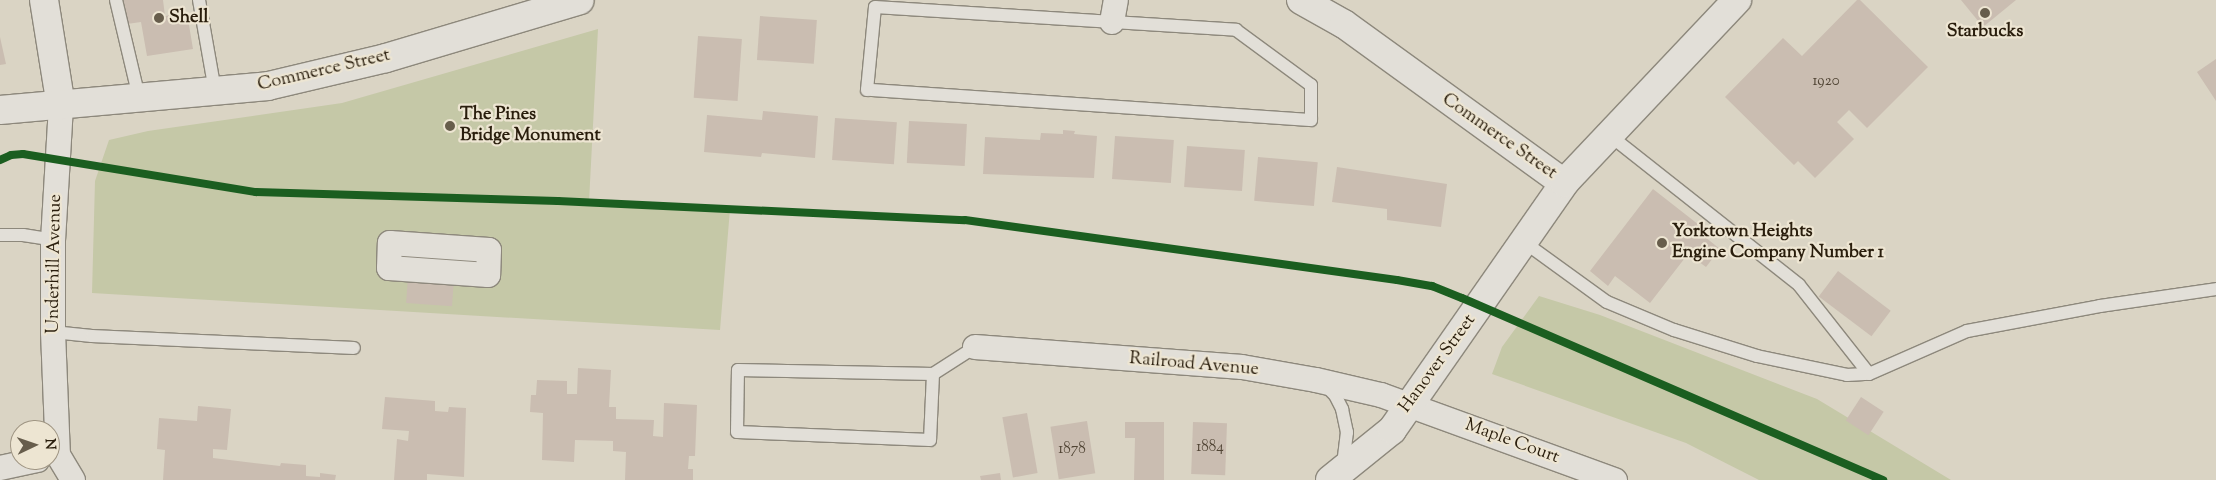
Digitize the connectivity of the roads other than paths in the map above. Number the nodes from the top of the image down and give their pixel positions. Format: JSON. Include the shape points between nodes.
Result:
{"nodes":[{"id":1,"x":44,"y":0,"type":"edge"},
{"id":2,"x":116,"y":0,"type":"edge"},
{"id":3,"x":199,"y":0,"type":"edge"},
{"id":4,"x":580,"y":0,"type":"edge"},
{"id":5,"x":1301,"y":0,"type":"edge"},
{"id":6,"x":1737,"y":0,"type":"edge"},
{"id":7,"x":1114,"y":11,"type":"edge"},
{"id":8,"x":215,"y":90,"type":"junction"},
{"id":9,"x":139,"y":97,"type":"junction"},
{"id":10,"x":62,"y":106,"type":"junction"},
{"id":11,"x":0,"y":110,"type":"edge"},
{"id":12,"x":1608,"y":134,"type":"junction"},
{"id":13,"x":1564,"y":183,"type":"junction"},
{"id":14,"x":0,"y":235,"type":"edge"},
{"id":15,"x":53,"y":240,"type":"junction"},
{"id":16,"x":1524,"y":242,"type":"junction"},
{"id":17,"x":2216,"y":289,"type":"edge"},
{"id":18,"x":53,"y":332,"type":"junction"},
{"id":19,"x":975,"y":347,"type":"joint"},
{"id":20,"x":354,"y":348,"type":"dead end"},
{"id":21,"x":933,"y":374,"type":"junction"},
{"id":22,"x":1869,"y":374,"type":"junction"},
{"id":23,"x":1322,"y":382,"type":"junction"},
{"id":24,"x":1408,"y":404,"type":"junction"},
{"id":25,"x":49,"y":420,"type":"edge"},
{"id":26,"x":60,"y":468,"type":"edge"},
{"id":27,"x":1336,"y":475,"type":"edge"},
{"id":28,"x":73,"y":480,"type":"edge"},
{"id":29,"x":1615,"y":480,"type":"edge"}],
"edges":[{"from":1,"to":10,"type":"street"},
{"from":2,"to":9,"type":"lane"},
{"from":3,"to":8,"type":"lane"},
{"from":4,"to":8,"type":"street","name":"Commerce Street","via":[[386,58],[268,86]]},
{"from":5,"to":13,"type":"street","name":"Commerce Street","via":[[1344,24]]},
{"from":6,"to":12,"type":"street","name":"Commerce Street"},
{"from":7,"to":7,"type":"lane","via":[[875,6],[867,90],[1311,120],[1311,85],[1236,30]]},
{"from":8,"to":9,"type":"street","name":"Commerce Street"},
{"from":9,"to":10,"type":"street","name":"Commerce Street"},
{"from":10,"to":11,"type":"street"},
{"from":10,"to":15,"type":"street","name":"Underhill Avenue"},
{"from":12,"to":13,"type":"street","name":"Commerce Street"},
{"from":12,"to":22,"type":"lane","via":[[1799,285]]},
{"from":13,"to":16,"type":"street","name":"Hanover Street"},
{"from":14,"to":15,"type":"lane"},
{"from":15,"to":18,"type":"street","name":"Underhill Avenue"},
{"from":16,"to":22,"type":"lane","via":[[1607,302],[1674,330],[1757,356],[1847,375]]},
{"from":16,"to":24,"type":"street","name":"Hanover Street"},
{"from":17,"to":22,"type":"lane","via":[[2100,306],[1967,331]]},
{"from":18,"to":20,"type":"lane"},
{"from":18,"to":25,"type":"street","name":"Underhill Avenue"},
{"from":19,"to":21,"type":"lane"},
{"from":19,"to":23,"type":"street","name":"Railroad Avenue","via":[[1242,367]]},
{"from":21,"to":21,"type":"lane","via":[[738,370],[737,432],[930,440]]},
{"from":23,"to":24,"type":"street","name":"Railroad Avenue"},
{"from":23,"to":27,"type":"lane","via":[[1335,395],[1347,432]]},
{"from":24,"to":27,"type":"street","name":"Hanover Street","via":[[1392,430]]},
{"from":24,"to":29,"type":"street","name":"Maple Court"},
{"from":26,"to":28,"type":"street","name":"Underhill Avenue"}]}
